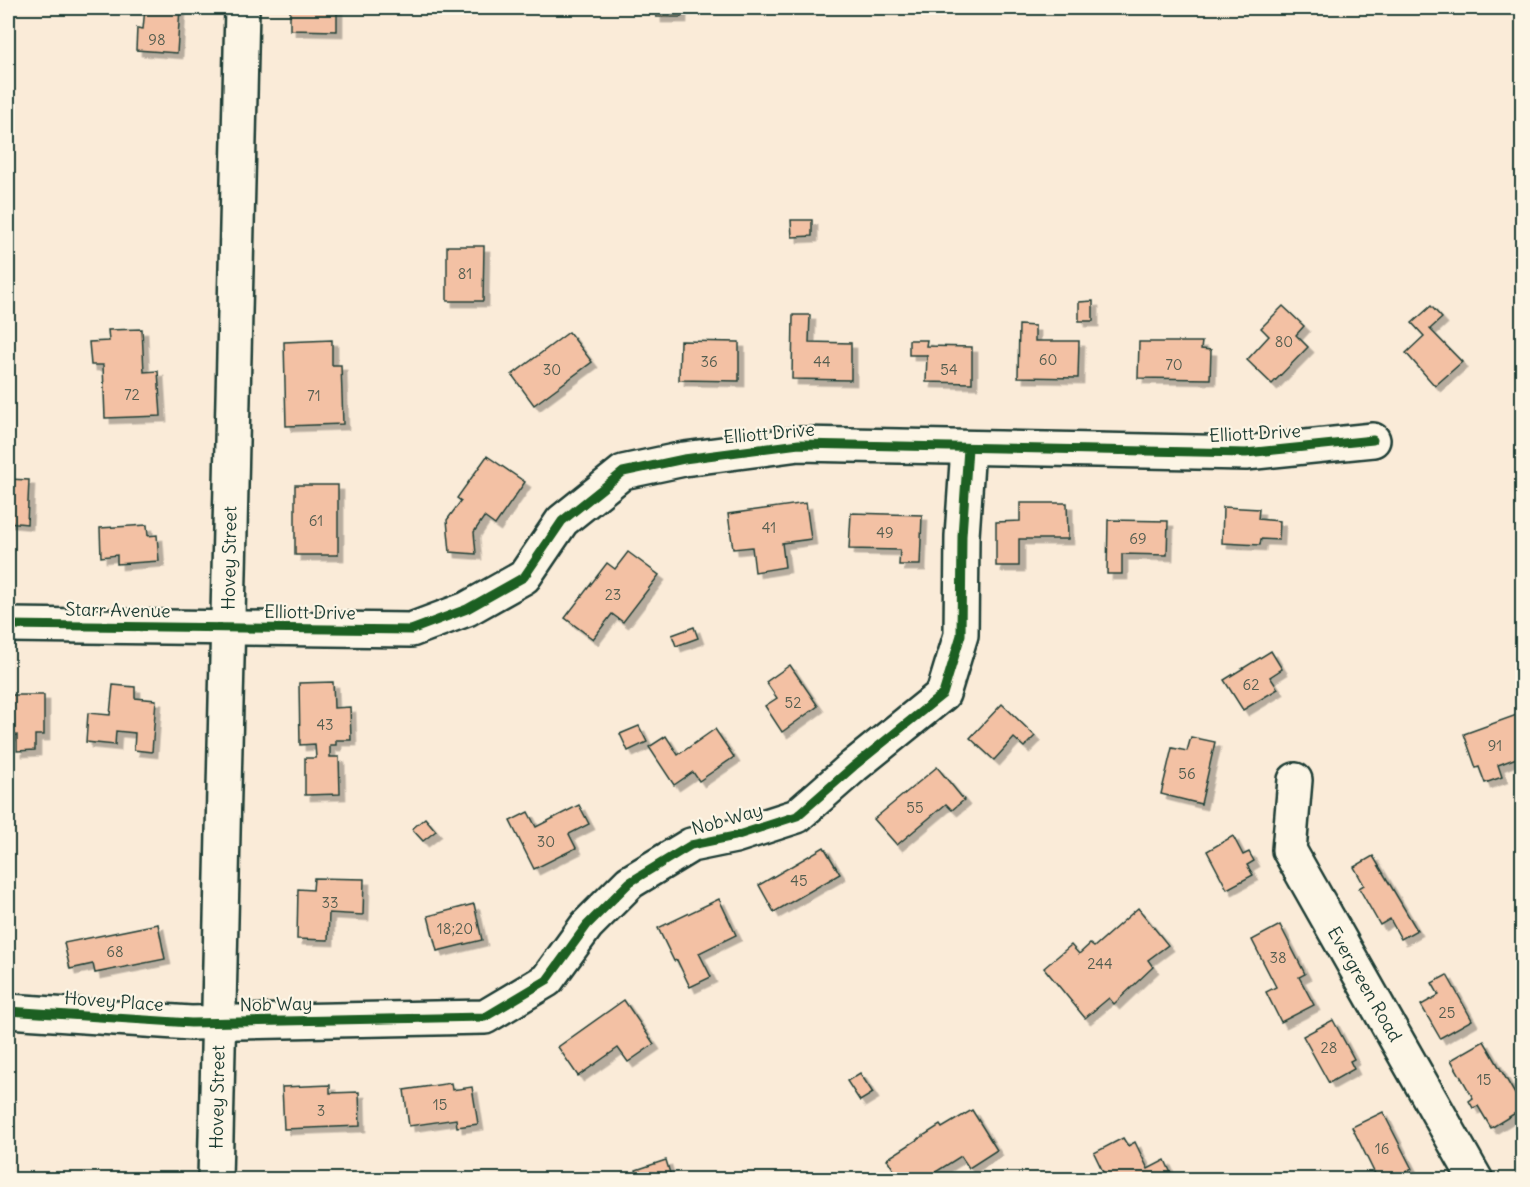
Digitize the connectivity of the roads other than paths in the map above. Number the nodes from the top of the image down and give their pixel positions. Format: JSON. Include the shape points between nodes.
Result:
{"nodes":[{"id":1,"x":242,"y":8,"type":"edge"},
{"id":2,"x":1373,"y":440,"type":"dead end"},
{"id":3,"x":968,"y":448,"type":"junction"},
{"id":4,"x":8,"y":625,"type":"edge"},
{"id":5,"x":228,"y":627,"type":"junction"},
{"id":6,"x":1295,"y":780,"type":"dead end"},
{"id":7,"x":8,"y":1011,"type":"edge"},
{"id":8,"x":219,"y":1022,"type":"junction"},
{"id":9,"x":215,"y":1179,"type":"edge"},
{"id":10,"x":1476,"y":1179,"type":"edge"}],
"edges":[{"from":1,"to":5,"type":"street","name":"Hovey Street"},
{"from":2,"to":3,"type":"street","name":"Elliott Drive","via":[[1246,453]]},
{"from":3,"to":5,"type":"street","name":"Elliott Drive","via":[[799,444],[684,459],[623,472],[562,521],[524,577],[467,609],[411,630]]},
{"from":3,"to":8,"type":"street","name":"Nob Way","via":[[961,635],[943,694],[797,816],[691,845],[630,882],[587,925],[547,980],[485,1017]]},
{"from":4,"to":5,"type":"street","name":"Starr Avenue"},
{"from":5,"to":8,"type":"street","name":"Hovey Street"},
{"from":6,"to":10,"type":"street","name":"Evergreen Road","via":[[1289,850]]},
{"from":7,"to":8,"type":"street","name":"Hovey Place"},
{"from":8,"to":9,"type":"street","name":"Hovey Street"}]}
